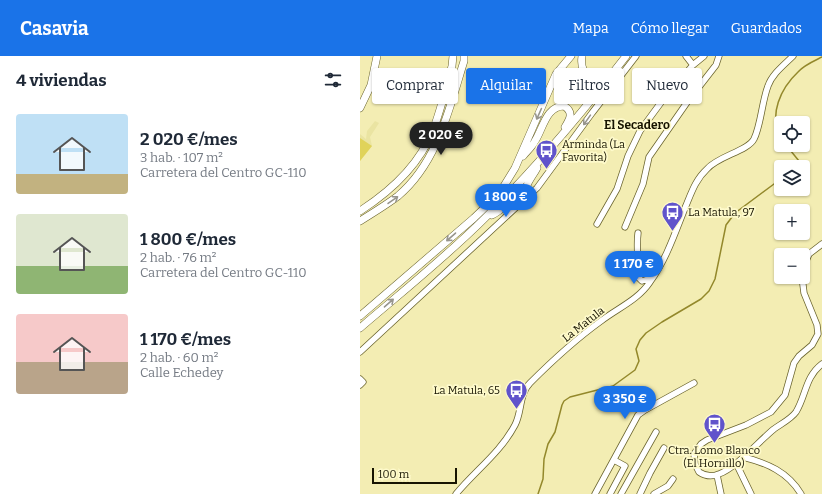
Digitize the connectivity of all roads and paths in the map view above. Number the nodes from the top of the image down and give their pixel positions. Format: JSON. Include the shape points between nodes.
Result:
{"nodes":[{"id":1,"x":378,"y":56,"type":"edge"},
{"id":2,"x":453,"y":56,"type":"edge"},
{"id":3,"x":464,"y":56,"type":"edge"},
{"id":4,"x":571,"y":56,"type":"edge"},
{"id":5,"x":582,"y":56,"type":"edge"},
{"id":6,"x":636,"y":56,"type":"edge"},
{"id":7,"x":686,"y":56,"type":"edge"},
{"id":8,"x":704,"y":56,"type":"edge"},
{"id":9,"x":719,"y":56,"type":"edge"},
{"id":10,"x":793,"y":56,"type":"edge"},
{"id":11,"x":625,"y":58,"type":"edge"},
{"id":12,"x":693,"y":65,"type":"junction"},
{"id":13,"x":584,"y":68,"type":"edge"},
{"id":14,"x":617,"y":68,"type":"edge"},
{"id":15,"x":363,"y":98,"type":"edge"},
{"id":16,"x":588,"y":104,"type":"edge"},
{"id":17,"x":360,"y":108,"type":"edge"},
{"id":18,"x":542,"y":158,"type":"junction"},
{"id":19,"x":516,"y":165,"type":"junction"},
{"id":20,"x":527,"y":198,"type":"junction"},
{"id":21,"x":360,"y":211,"type":"edge"},
{"id":22,"x":485,"y":218,"type":"junction"},
{"id":23,"x":360,"y":221,"type":"edge"},
{"id":24,"x":596,"y":224,"type":"dead end"},
{"id":25,"x":625,"y":227,"type":"dead end"},
{"id":26,"x":638,"y":233,"type":"dead end"},
{"id":27,"x":822,"y":244,"type":"edge"},
{"id":28,"x":810,"y":253,"type":"edge"},
{"id":29,"x":666,"y":254,"type":"junction"},
{"id":30,"x":803,"y":284,"type":"edge"},
{"id":31,"x":360,"y":316,"type":"edge"},
{"id":32,"x":360,"y":328,"type":"edge"},
{"id":33,"x":360,"y":352,"type":"edge"},
{"id":34,"x":822,"y":364,"type":"edge"},
{"id":35,"x":360,"y":380,"type":"edge"},
{"id":36,"x":694,"y":382,"type":"dead end"},
{"id":37,"x":360,"y":385,"type":"edge"},
{"id":38,"x":656,"y":432,"type":"dead end"},
{"id":39,"x":664,"y":448,"type":"dead end"},
{"id":40,"x":743,"y":457,"type":"junction"},
{"id":41,"x":614,"y":460,"type":"junction"},
{"id":42,"x":736,"y":463,"type":"junction"},
{"id":43,"x":717,"y":475,"type":"junction"},
{"id":44,"x":673,"y":480,"type":"dead end"},
{"id":45,"x":456,"y":494,"type":"edge"},
{"id":46,"x":595,"y":494,"type":"edge"},
{"id":47,"x":610,"y":494,"type":"edge"},
{"id":48,"x":621,"y":494,"type":"edge"},
{"id":49,"x":640,"y":494,"type":"edge"},
{"id":50,"x":654,"y":494,"type":"edge"},
{"id":51,"x":721,"y":494,"type":"edge"},
{"id":52,"x":751,"y":494,"type":"edge"},
{"id":53,"x":801,"y":494,"type":"edge"}],
"edges":[{"from":1,"to":15,"type":"main road","via":[[371,85]]},
{"from":2,"to":21,"type":"main road","via":[[432,131],[423,149],[411,169],[401,179]]},
{"from":23,"to":3,"type":"main road","one_way":true,"via":[[398,196],[425,165],[438,142]]},
{"from":4,"to":19,"type":"main road","one_way":true,"via":[[556,74]]},
{"from":5,"to":13,"type":"main road"},
{"from":6,"to":20,"type":"street","one_way":true,"via":[[551,171]]},
{"from":7,"to":12,"type":"street"},
{"from":8,"to":12,"type":"street"},
{"from":9,"to":25,"type":"street","via":[[716,65],[649,157],[643,184]]},
{"from":10,"to":29,"type":"street","name":"La Matula","via":[[768,85],[755,138],[750,145],[722,158],[707,168],[697,180]]},
{"from":11,"to":14,"type":"main road"},
{"from":12,"to":24,"type":"street","via":[[640,131],[617,189]]},
{"from":15,"to":17,"type":"main road"},
{"from":16,"to":18,"type":"main road"},
{"from":18,"to":19,"type":"main road","via":[[570,120],[571,114],[564,106],[554,108],[536,141]]},
{"from":18,"to":20,"type":"main road","via":[[526,184]]},
{"from":18,"to":22,"type":"main road"},
{"from":19,"to":31,"type":"main road","one_way":true,"via":[[499,194]]},
{"from":20,"to":22,"type":"main road","via":[[514,198],[497,213]]},
{"from":20,"to":33,"type":"street"},
{"from":32,"to":22,"type":"main road","one_way":true},
{"from":26,"to":29,"type":"street","via":[[638,277],[642,281],[648,278]]},
{"from":27,"to":28,"type":"street"},
{"from":29,"to":45,"type":"street","name":"La Matula","via":[[644,291],[583,335],[528,384],[516,424],[505,441],[486,465]]},
{"from":30,"to":43,"type":"street","via":[[818,334],[812,345],[794,363],[785,395],[771,412],[701,444],[694,454],[699,472],[709,476]]},
{"from":34,"to":40,"type":"street","via":[[808,381],[801,404],[794,414]]},
{"from":35,"to":37,"type":"street","via":[[363,382]]},
{"from":36,"to":41,"type":"street","via":[[638,415]]},
{"from":38,"to":48,"type":"street"},
{"from":39,"to":49,"type":"street"},
{"from":40,"to":42,"type":"street"},
{"from":40,"to":53,"type":"street","via":[[776,468],[796,485]]},
{"from":41,"to":46,"type":"street"},
{"from":41,"to":47,"type":"street","via":[[624,466]]},
{"from":42,"to":43,"type":"street"},
{"from":42,"to":52,"type":"street"},
{"from":43,"to":51,"type":"street"},
{"from":44,"to":50,"type":"street"}]}
